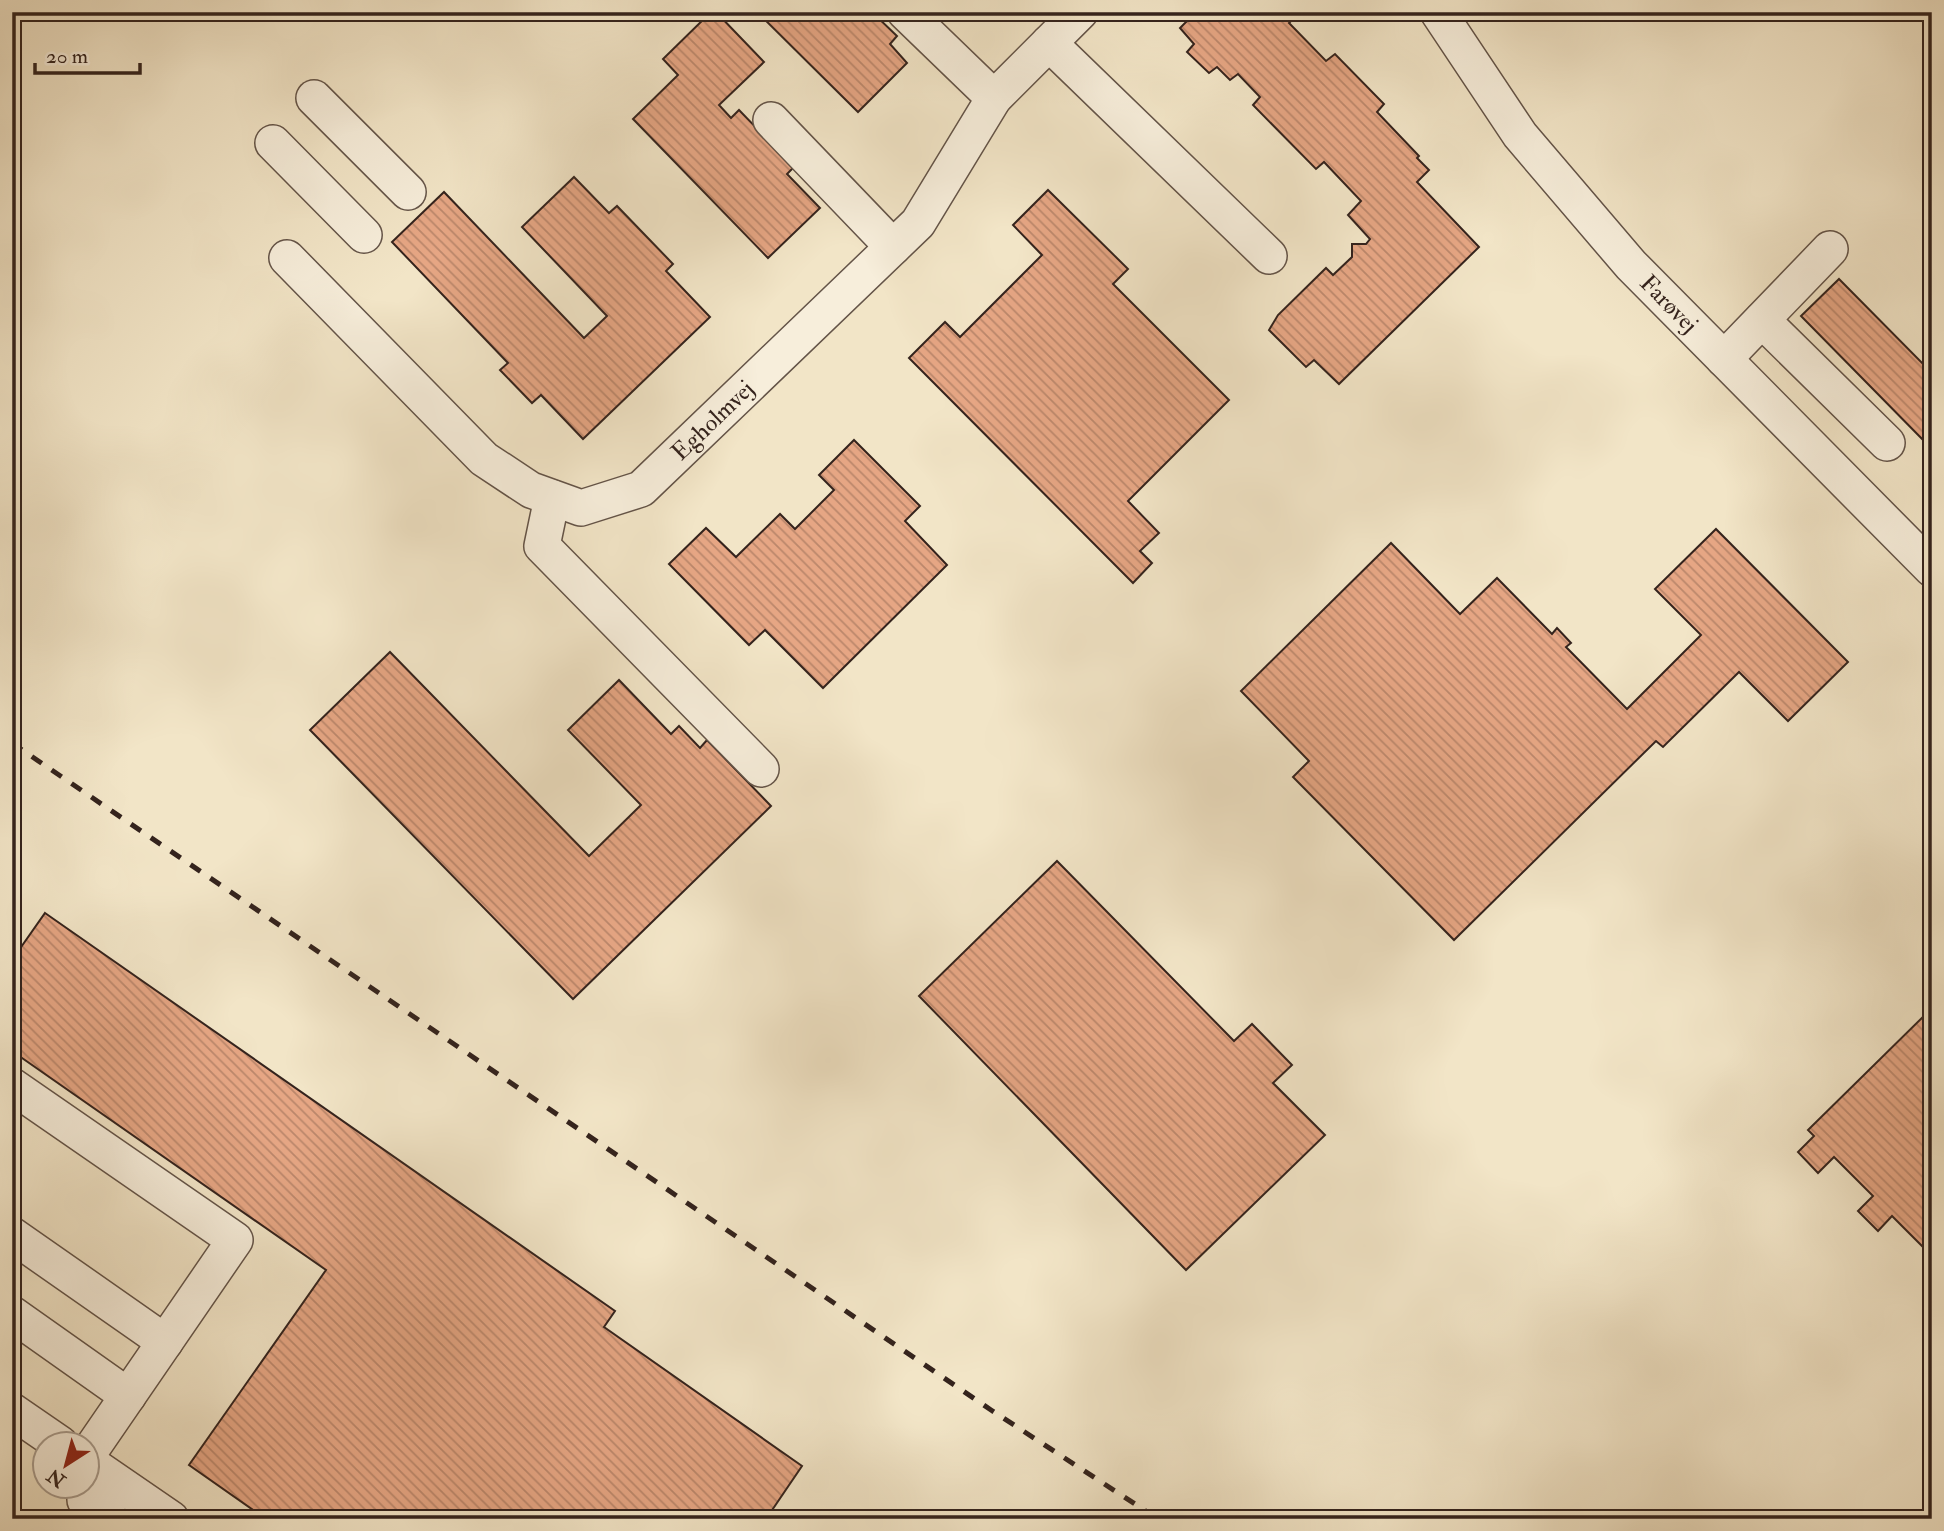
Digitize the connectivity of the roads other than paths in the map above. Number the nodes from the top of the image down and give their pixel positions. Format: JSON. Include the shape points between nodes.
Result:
{"nodes":[{"id":1,"x":905,"y":12,"type":"edge"},
{"id":2,"x":1080,"y":12,"type":"edge"},
{"id":3,"x":1438,"y":12,"type":"edge"},
{"id":4,"x":1049,"y":43,"type":"junction"},
{"id":5,"x":314,"y":98,"type":"dead end"},
{"id":6,"x":994,"y":98,"type":"junction"},
{"id":7,"x":771,"y":120,"type":"dead end"},
{"id":8,"x":273,"y":143,"type":"dead end"},
{"id":9,"x":408,"y":192,"type":"dead end"},
{"id":10,"x":364,"y":235,"type":"dead end"},
{"id":11,"x":893,"y":247,"type":"junction"},
{"id":12,"x":1830,"y":249,"type":"dead end"},
{"id":13,"x":1269,"y":256,"type":"dead end"},
{"id":14,"x":287,"y":258,"type":"dead end"},
{"id":15,"x":1762,"y":320,"type":"junction"},
{"id":16,"x":1724,"y":359,"type":"junction"},
{"id":17,"x":1886,"y":443,"type":"dead end"},
{"id":18,"x":552,"y":498,"type":"junction"},
{"id":19,"x":1932,"y":569,"type":"edge"},
{"id":20,"x":761,"y":769,"type":"dead end"},
{"id":21,"x":12,"y":1086,"type":"edge"},
{"id":22,"x":12,"y":1235,"type":"edge"},
{"id":23,"x":12,"y":1314,"type":"edge"},
{"id":24,"x":165,"y":1342,"type":"junction"},
{"id":25,"x":128,"y":1395,"type":"junction"},
{"id":26,"x":12,"y":1411,"type":"edge"},
{"id":27,"x":40,"y":1430,"type":"edge"},
{"id":28,"x":102,"y":1433,"type":"edge"},
{"id":29,"x":102,"y":1472,"type":"edge"},
{"id":30,"x":85,"y":1500,"type":"edge"},
{"id":31,"x":111,"y":1519,"type":"edge"},
{"id":32,"x":171,"y":1519,"type":"edge"}],
"edges":[{"from":1,"to":6,"type":"street"},
{"from":2,"to":4,"type":"street","name":"Egholmvej"},
{"from":3,"to":16,"type":"street","name":"Farøvej","via":[[1520,135],[1631,265]]},
{"from":4,"to":6,"type":"street","name":"Egholmvej"},
{"from":4,"to":13,"type":"street"},
{"from":5,"to":9,"type":"street"},
{"from":6,"to":11,"type":"street","name":"Egholmvej","via":[[918,223]]},
{"from":7,"to":11,"type":"street"},
{"from":8,"to":10,"type":"street"},
{"from":11,"to":18,"type":"street","name":"Egholmvej","via":[[641,489],[581,508]]},
{"from":12,"to":15,"type":"street"},
{"from":14,"to":18,"type":"street","name":"Egholmvej","via":[[484,459],[531,490]]},
{"from":15,"to":16,"type":"street"},
{"from":15,"to":17,"type":"street"},
{"from":16,"to":19,"type":"street","name":"Farøvej"},
{"from":18,"to":20,"type":"street","via":[[542,546]]},
{"from":21,"to":24,"type":"street","via":[[235,1240]]},
{"from":22,"to":24,"type":"street"},
{"from":23,"to":25,"type":"street"},
{"from":24,"to":25,"type":"street"},
{"from":25,"to":28,"type":"street"},
{"from":26,"to":27,"type":"street"},
{"from":29,"to":32,"type":"street"},
{"from":30,"to":31,"type":"street"}]}
